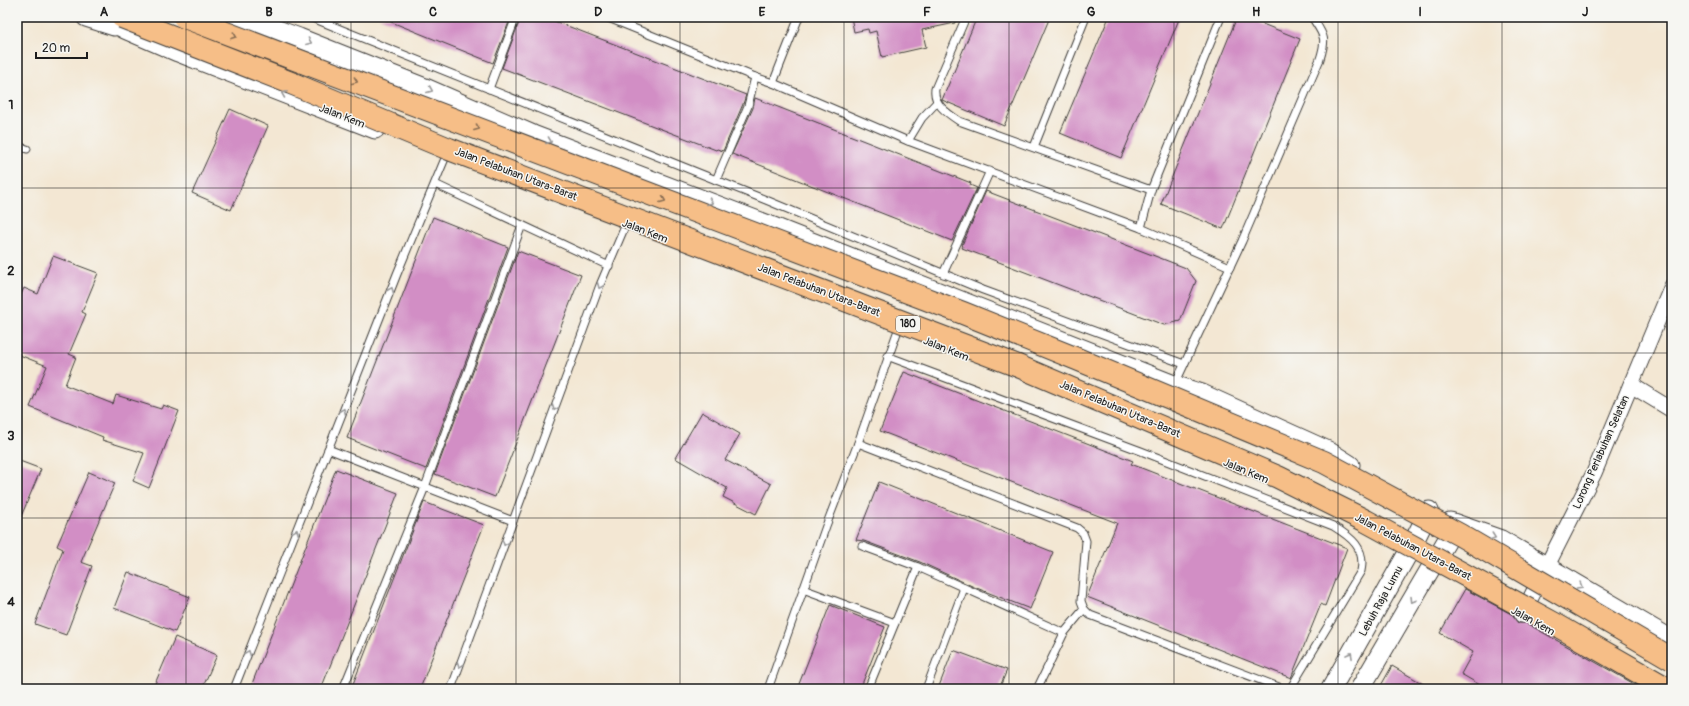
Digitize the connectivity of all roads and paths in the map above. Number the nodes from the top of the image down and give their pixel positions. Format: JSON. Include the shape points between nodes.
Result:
{"nodes":[{"id":1,"x":86,"y":17,"type":"edge"},
{"id":2,"x":103,"y":17,"type":"edge"},
{"id":3,"x":184,"y":17,"type":"edge"},
{"id":4,"x":231,"y":17,"type":"edge"},
{"id":5,"x":252,"y":17,"type":"edge"},
{"id":6,"x":310,"y":17,"type":"edge"},
{"id":7,"x":516,"y":17,"type":"edge"},
{"id":8,"x":606,"y":17,"type":"edge"},
{"id":9,"x":799,"y":17,"type":"edge"},
{"id":10,"x":966,"y":17,"type":"edge"},
{"id":11,"x":1086,"y":17,"type":"edge"},
{"id":12,"x":1221,"y":17,"type":"edge"},
{"id":13,"x":1312,"y":17,"type":"edge"},
{"id":14,"x":124,"y":23,"type":"edge"},
{"id":15,"x":272,"y":28,"type":"junction"},
{"id":16,"x":755,"y":78,"type":"junction"},
{"id":17,"x":773,"y":82,"type":"junction"},
{"id":18,"x":489,"y":89,"type":"junction"},
{"id":19,"x":937,"y":102,"type":"junction"},
{"id":20,"x":908,"y":141,"type":"junction"},
{"id":21,"x":17,"y":146,"type":"edge"},
{"id":22,"x":1034,"y":147,"type":"junction"},
{"id":23,"x":28,"y":150,"type":"dead end"},
{"id":24,"x":446,"y":156,"type":"junction"},
{"id":25,"x":990,"y":171,"type":"junction"},
{"id":26,"x":716,"y":180,"type":"junction"},
{"id":27,"x":435,"y":184,"type":"junction"},
{"id":28,"x":1151,"y":190,"type":"junction"},
{"id":29,"x":626,"y":224,"type":"junction"},
{"id":30,"x":522,"y":225,"type":"junction"},
{"id":31,"x":1141,"y":228,"type":"junction"},
{"id":32,"x":608,"y":266,"type":"junction"},
{"id":33,"x":1230,"y":267,"type":"junction"},
{"id":34,"x":943,"y":274,"type":"junction"},
{"id":35,"x":1672,"y":286,"type":"edge"},
{"id":36,"x":898,"y":330,"type":"junction"},
{"id":37,"x":887,"y":356,"type":"junction"},
{"id":38,"x":1184,"y":364,"type":"junction"},
{"id":39,"x":1174,"y":385,"type":"junction"},
{"id":40,"x":1630,"y":385,"type":"junction"},
{"id":41,"x":1672,"y":410,"type":"edge"},
{"id":42,"x":858,"y":443,"type":"junction"},
{"id":43,"x":328,"y":449,"type":"junction"},
{"id":44,"x":425,"y":487,"type":"junction"},
{"id":45,"x":1429,"y":511,"type":"junction"},
{"id":46,"x":513,"y":521,"type":"junction"},
{"id":47,"x":1456,"y":525,"type":"junction"},
{"id":48,"x":862,"y":546,"type":"dead end"},
{"id":49,"x":1408,"y":553,"type":"junction"},
{"id":50,"x":1547,"y":565,"type":"junction"},
{"id":51,"x":1433,"y":566,"type":"junction"},
{"id":52,"x":918,"y":567,"type":"junction"},
{"id":53,"x":964,"y":588,"type":"junction"},
{"id":54,"x":803,"y":589,"type":"junction"},
{"id":55,"x":1084,"y":610,"type":"junction"},
{"id":56,"x":1522,"y":615,"type":"junction"},
{"id":57,"x":895,"y":623,"type":"junction"},
{"id":58,"x":1064,"y":633,"type":"junction"},
{"id":59,"x":1672,"y":640,"type":"edge"},
{"id":60,"x":1672,"y":659,"type":"edge"},
{"id":61,"x":234,"y":689,"type":"edge"},
{"id":62,"x":343,"y":689,"type":"edge"},
{"id":63,"x":451,"y":689,"type":"edge"},
{"id":64,"x":768,"y":689,"type":"edge"},
{"id":65,"x":868,"y":689,"type":"edge"},
{"id":66,"x":926,"y":689,"type":"edge"},
{"id":67,"x":1037,"y":689,"type":"edge"},
{"id":68,"x":1284,"y":689,"type":"edge"},
{"id":69,"x":1290,"y":689,"type":"edge"},
{"id":70,"x":1331,"y":689,"type":"edge"},
{"id":71,"x":1360,"y":689,"type":"edge"},
{"id":72,"x":1653,"y":689,"type":"edge"},
{"id":73,"x":1668,"y":689,"type":"edge"}],
"edges":[{"from":1,"to":14,"type":"street","name":"Jalan Kem"},
{"from":2,"to":14,"type":"street","name":"Jalan Kem"},
{"from":3,"to":60,"type":"main road","one_way":true,"bridge":true,"via":[[963,313],[1324,462],[1460,535]]},
{"from":4,"to":15,"type":"street"},
{"from":5,"to":15,"type":"street"},
{"from":6,"to":18,"type":"lane"},
{"from":7,"to":18,"type":"lane"},
{"from":8,"to":16,"type":"lane"},
{"from":9,"to":17,"type":"lane"},
{"from":10,"to":19,"type":"lane","via":[[935,89],[934,96]]},
{"from":11,"to":22,"type":"lane"},
{"from":12,"to":28,"type":"lane"},
{"from":13,"to":33,"type":"lane","via":[[1322,33],[1325,44]]},
{"from":24,"to":14,"type":"street","name":"Jalan Kem","one_way":true,"via":[[312,105]]},
{"from":14,"to":73,"type":"main road","name":"Jalan Pelabuhan Utara-Barat","number":"180","bridge":true,"via":[[291,83],[449,149],[1018,366],[1271,474],[1366,521]]},
{"from":15,"to":39,"type":"street","one_way":true,"via":[[425,88],[533,135]]},
{"from":16,"to":17,"type":"lane"},
{"from":16,"to":26,"type":"lane","via":[[748,106]]},
{"from":17,"to":20,"type":"lane"},
{"from":18,"to":26,"type":"lane"},
{"from":19,"to":20,"type":"lane","via":[[922,118]]},
{"from":19,"to":22,"type":"lane","via":[[959,121]]},
{"from":20,"to":25,"type":"lane"},
{"from":21,"to":23,"type":"lane"},
{"from":22,"to":28,"type":"lane"},
{"from":24,"to":27,"type":"lane"},
{"from":24,"to":29,"type":"street","name":"Jalan Kem"},
{"from":25,"to":31,"type":"lane"},
{"from":25,"to":34,"type":"lane"},
{"from":26,"to":34,"type":"lane"},
{"from":27,"to":30,"type":"lane"},
{"from":43,"to":27,"type":"lane","one_way":true},
{"from":28,"to":31,"type":"lane"},
{"from":29,"to":32,"type":"lane"},
{"from":29,"to":36,"type":"street","name":"Jalan Kem"},
{"from":30,"to":32,"type":"lane"},
{"from":30,"to":44,"type":"lane"},
{"from":31,"to":33,"type":"lane"},
{"from":32,"to":46,"type":"lane","one_way":true},
{"from":33,"to":38,"type":"lane"},
{"from":34,"to":38,"type":"lane"},
{"from":35,"to":40,"type":"street","name":"Lorong Perlabuhan Selatan"},
{"from":36,"to":37,"type":"lane"},
{"from":36,"to":49,"type":"street","name":"Jalan Kem","via":[[1162,434],[1298,493]]},
{"from":37,"to":42,"type":"lane"},
{"from":37,"to":69,"type":"lane","via":[[1141,451],[1333,526],[1344,533],[1358,547],[1363,562],[1361,571]]},
{"from":38,"to":39,"type":"lane"},
{"from":39,"to":45,"type":"street","via":[[1202,394],[1328,452]]},
{"from":40,"to":41,"type":"street"},
{"from":40,"to":50,"type":"street","name":"Lorong Perlabuhan Selatan","via":[[1594,473]]},
{"from":42,"to":54,"type":"lane"},
{"from":42,"to":55,"type":"lane","via":[[1077,528],[1086,541],[1081,590]]},
{"from":43,"to":44,"type":"lane"},
{"from":61,"to":43,"type":"lane","one_way":true},
{"from":44,"to":46,"type":"lane"},
{"from":44,"to":62,"type":"lane"},
{"from":45,"to":47,"type":"street"},
{"from":45,"to":49,"type":"street","name":"Lebuh Raja Lumu"},
{"from":46,"to":63,"type":"lane","one_way":true},
{"from":47,"to":50,"type":"street","one_way":true,"via":[[1502,540]]},
{"from":47,"to":51,"type":"street"},
{"from":48,"to":52,"type":"lane"},
{"from":49,"to":51,"type":"street","name":"Jalan Kem"},
{"from":70,"to":49,"type":"street","name":"Lebuh Raja Lumu","one_way":true},
{"from":50,"to":56,"type":"street","name":"Lorong Perlabuhan Selatan"},
{"from":50,"to":59,"type":"street","one_way":true},
{"from":51,"to":56,"type":"street","name":"Jalan Kem"},
{"from":51,"to":71,"type":"street","one_way":true},
{"from":52,"to":53,"type":"lane"},
{"from":52,"to":57,"type":"lane"},
{"from":53,"to":58,"type":"lane"},
{"from":53,"to":66,"type":"lane"},
{"from":54,"to":57,"type":"lane"},
{"from":54,"to":64,"type":"lane"},
{"from":55,"to":58,"type":"lane"},
{"from":55,"to":68,"type":"lane","via":[[1100,620]]},
{"from":56,"to":72,"type":"street","name":"Jalan Kem"},
{"from":57,"to":65,"type":"lane"},
{"from":58,"to":67,"type":"lane"}]}
